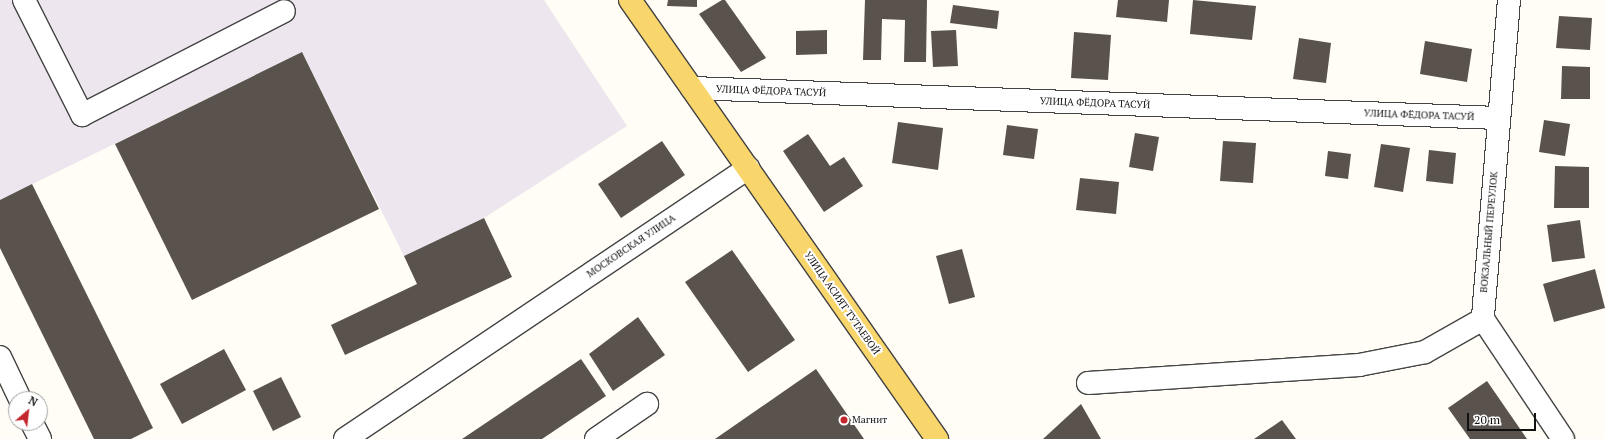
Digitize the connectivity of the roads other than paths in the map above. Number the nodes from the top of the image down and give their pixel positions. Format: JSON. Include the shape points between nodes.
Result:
{"nodes":[{"id":1,"x":24,"y":0,"type":"edge"},
{"id":2,"x":630,"y":0,"type":"edge"},
{"id":3,"x":1509,"y":0,"type":"edge"},
{"id":4,"x":284,"y":11,"type":"dead end"},
{"id":5,"x":692,"y":88,"type":"junction"},
{"id":6,"x":1498,"y":118,"type":"junction"},
{"id":7,"x":748,"y":168,"type":"junction"},
{"id":8,"x":1482,"y":319,"type":"junction"},
{"id":9,"x":0,"y":357,"type":"edge"},
{"id":10,"x":1088,"y":383,"type":"dead end"},
{"id":11,"x":16,"y":391,"type":"edge"},
{"id":12,"x":647,"y":404,"type":"dead end"},
{"id":13,"x":345,"y":439,"type":"edge"},
{"id":14,"x":596,"y":439,"type":"edge"},
{"id":15,"x":937,"y":439,"type":"edge"},
{"id":16,"x":1563,"y":439,"type":"edge"}],
"edges":[{"from":1,"to":4,"type":"street","via":[[82,115]]},
{"from":2,"to":5,"type":"main road"},
{"from":3,"to":6,"type":"street","name":"ВОКЗАЛЬНЫЙ ПЕРЕУЛОК"},
{"from":5,"to":6,"type":"street","name":"УЛИЦА ФЁДОРА ТАСУЙ"},
{"from":5,"to":7,"type":"main road"},
{"from":6,"to":8,"type":"street","name":"ВОКЗАЛЬНЫЙ ПЕРЕУЛОК"},
{"from":7,"to":13,"type":"street","name":"МОСКОВСКАЯ УЛИЦА"},
{"from":7,"to":15,"type":"main road","name":"УЛИЦА АСИЯТ ТУТАЕВОЙ"},
{"from":8,"to":10,"type":"street","via":[[1425,352],[1359,365]]},
{"from":8,"to":16,"type":"street"},
{"from":9,"to":11,"type":"street"},
{"from":12,"to":14,"type":"street"}]}
